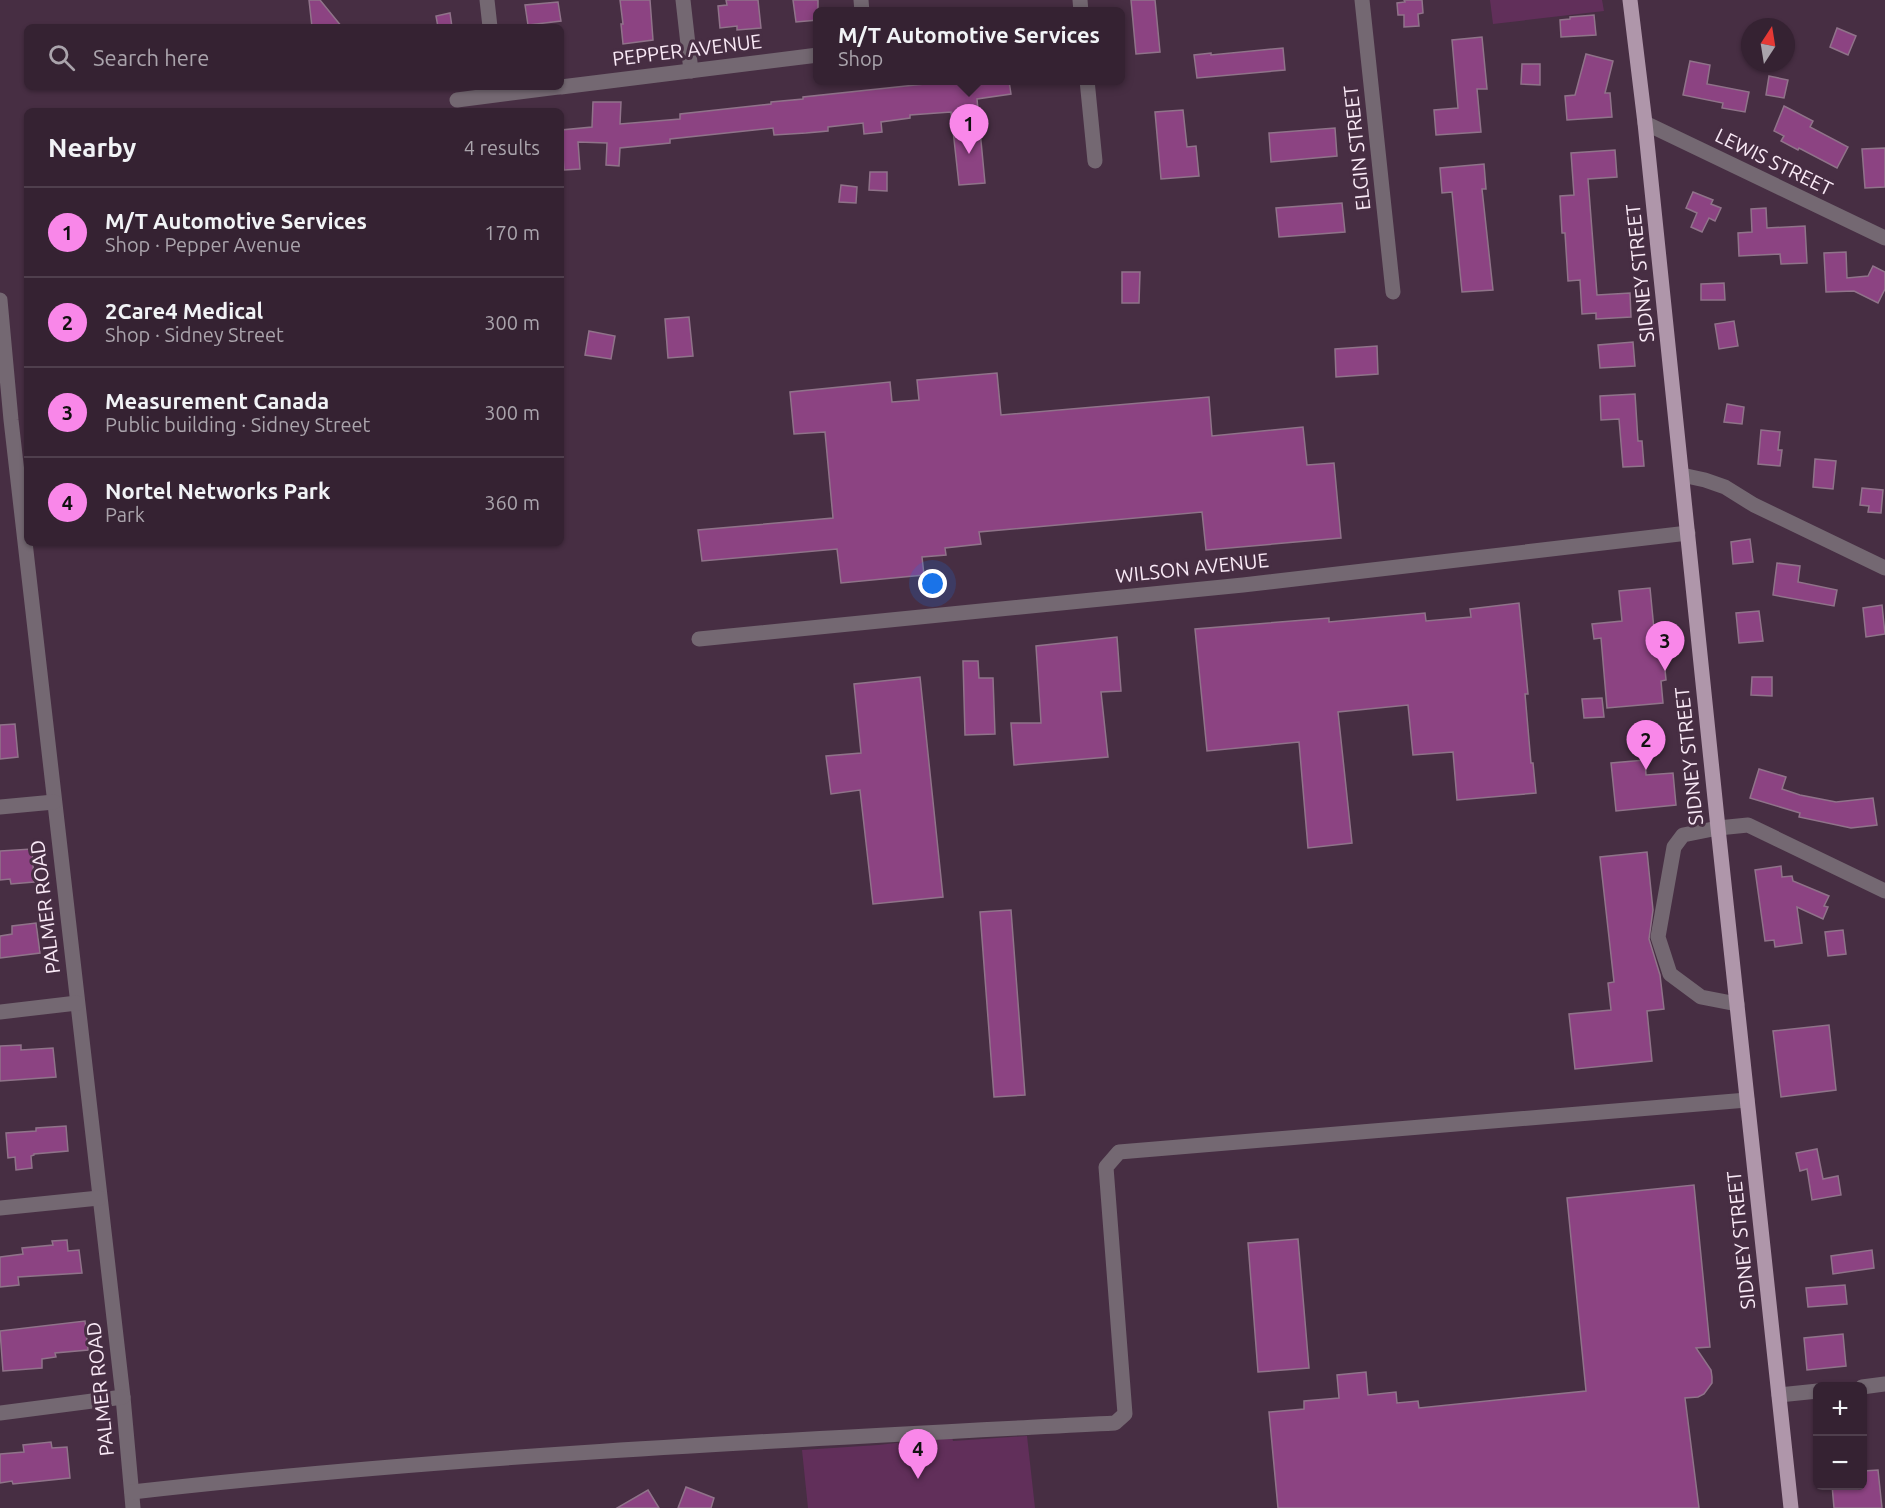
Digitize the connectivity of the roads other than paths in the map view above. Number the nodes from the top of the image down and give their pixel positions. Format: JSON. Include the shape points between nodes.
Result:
{"nodes":[{"id":1,"x":488,"y":0,"type":"edge"},
{"id":2,"x":683,"y":0,"type":"edge"},
{"id":3,"x":1362,"y":0,"type":"edge"},
{"id":4,"x":1630,"y":0,"type":"edge"},
{"id":5,"x":490,"y":24,"type":"edge"},
{"id":6,"x":813,"y":56,"type":"edge"},
{"id":7,"x":691,"y":70,"type":"junction"},
{"id":8,"x":1088,"y":85,"type":"edge"},
{"id":9,"x":564,"y":86,"type":"edge"},
{"id":10,"x":512,"y":90,"type":"edge"},
{"id":11,"x":497,"y":91,"type":"edge"},
{"id":12,"x":457,"y":100,"type":"dead end"},
{"id":13,"x":1645,"y":123,"type":"junction"},
{"id":14,"x":1095,"y":161,"type":"dead end"},
{"id":15,"x":1885,"y":238,"type":"edge"},
{"id":16,"x":1394,"y":292,"type":"dead end"},
{"id":17,"x":0,"y":300,"type":"edge"},
{"id":18,"x":5,"y":421,"type":"edge"},
{"id":19,"x":1682,"y":475,"type":"junction"},
{"id":20,"x":1688,"y":533,"type":"junction"},
{"id":21,"x":1885,"y":568,"type":"edge"},
{"id":22,"x":699,"y":639,"type":"dead end"},
{"id":23,"x":54,"y":802,"type":"junction"},
{"id":24,"x":0,"y":807,"type":"edge"},
{"id":25,"x":1718,"y":828,"type":"junction"},
{"id":26,"x":1885,"y":891,"type":"edge"},
{"id":27,"x":77,"y":1004,"type":"junction"},
{"id":28,"x":1737,"y":1004,"type":"junction"},
{"id":29,"x":0,"y":1012,"type":"edge"},
{"id":30,"x":1747,"y":1101,"type":"junction"},
{"id":31,"x":99,"y":1198,"type":"junction"},
{"id":32,"x":0,"y":1208,"type":"edge"},
{"id":33,"x":1885,"y":1384,"type":"edge"},
{"id":34,"x":1867,"y":1386,"type":"edge"},
{"id":35,"x":1813,"y":1392,"type":"edge"},
{"id":36,"x":1779,"y":1395,"type":"junction"},
{"id":37,"x":123,"y":1397,"type":"junction"},
{"id":38,"x":0,"y":1413,"type":"edge"},
{"id":39,"x":132,"y":1492,"type":"junction"},
{"id":40,"x":134,"y":1508,"type":"edge"},
{"id":41,"x":1791,"y":1508,"type":"edge"}],
"edges":[{"from":1,"to":5,"type":"street"},
{"from":2,"to":7,"type":"street"},
{"from":3,"to":16,"type":"street","name":"ELGIN STREET"},
{"from":4,"to":13,"type":"main road","name":"SIDNEY STREET"},
{"from":6,"to":7,"type":"street","name":"PEPPER AVENUE"},
{"from":7,"to":9,"type":"street","name":"PEPPER AVENUE"},
{"from":8,"to":14,"type":"street"},
{"from":10,"to":11,"type":"street","name":"PEPPER AVENUE"},
{"from":11,"to":12,"type":"street","name":"PEPPER AVENUE"},
{"from":13,"to":15,"type":"street","name":"LEWIS STREET"},
{"from":13,"to":19,"type":"main road","name":"SIDNEY STREET"},
{"from":17,"to":18,"type":"street","name":"PALMER ROAD"},
{"from":18,"to":23,"type":"street","name":"PALMER ROAD"},
{"from":19,"to":20,"type":"main road","name":"SIDNEY STREET"},
{"from":19,"to":21,"type":"street","via":[[1725,488]]},
{"from":20,"to":22,"type":"street","name":"WILSON AVENUE","via":[[1243,585]]},
{"from":20,"to":25,"type":"main road","name":"SIDNEY STREET"},
{"from":23,"to":24,"type":"street"},
{"from":23,"to":27,"type":"street","name":"PALMER ROAD"},
{"from":25,"to":26,"type":"street","via":[[1748,825]]},
{"from":25,"to":28,"type":"main road","name":"SIDNEY STREET"},
{"from":25,"to":28,"type":"street","via":[[1683,835],[1674,847],[1658,937],[1670,974],[1701,997]]},
{"from":27,"to":29,"type":"street"},
{"from":27,"to":31,"type":"street","name":"PALMER ROAD"},
{"from":28,"to":30,"type":"main road","name":"SIDNEY STREET"},
{"from":30,"to":36,"type":"main road","name":"SIDNEY STREET"},
{"from":30,"to":39,"type":"street","via":[[1119,1152],[1106,1167],[1125,1414],[1115,1423],[658,1447]]},
{"from":31,"to":32,"type":"street"},
{"from":31,"to":37,"type":"street","name":"PALMER ROAD"},
{"from":33,"to":34,"type":"street"},
{"from":35,"to":36,"type":"street"},
{"from":36,"to":41,"type":"main road","name":"SIDNEY STREET"},
{"from":37,"to":38,"type":"street"},
{"from":37,"to":39,"type":"street","name":"PALMER ROAD"},
{"from":39,"to":40,"type":"street","name":"PALMER ROAD"}]}
